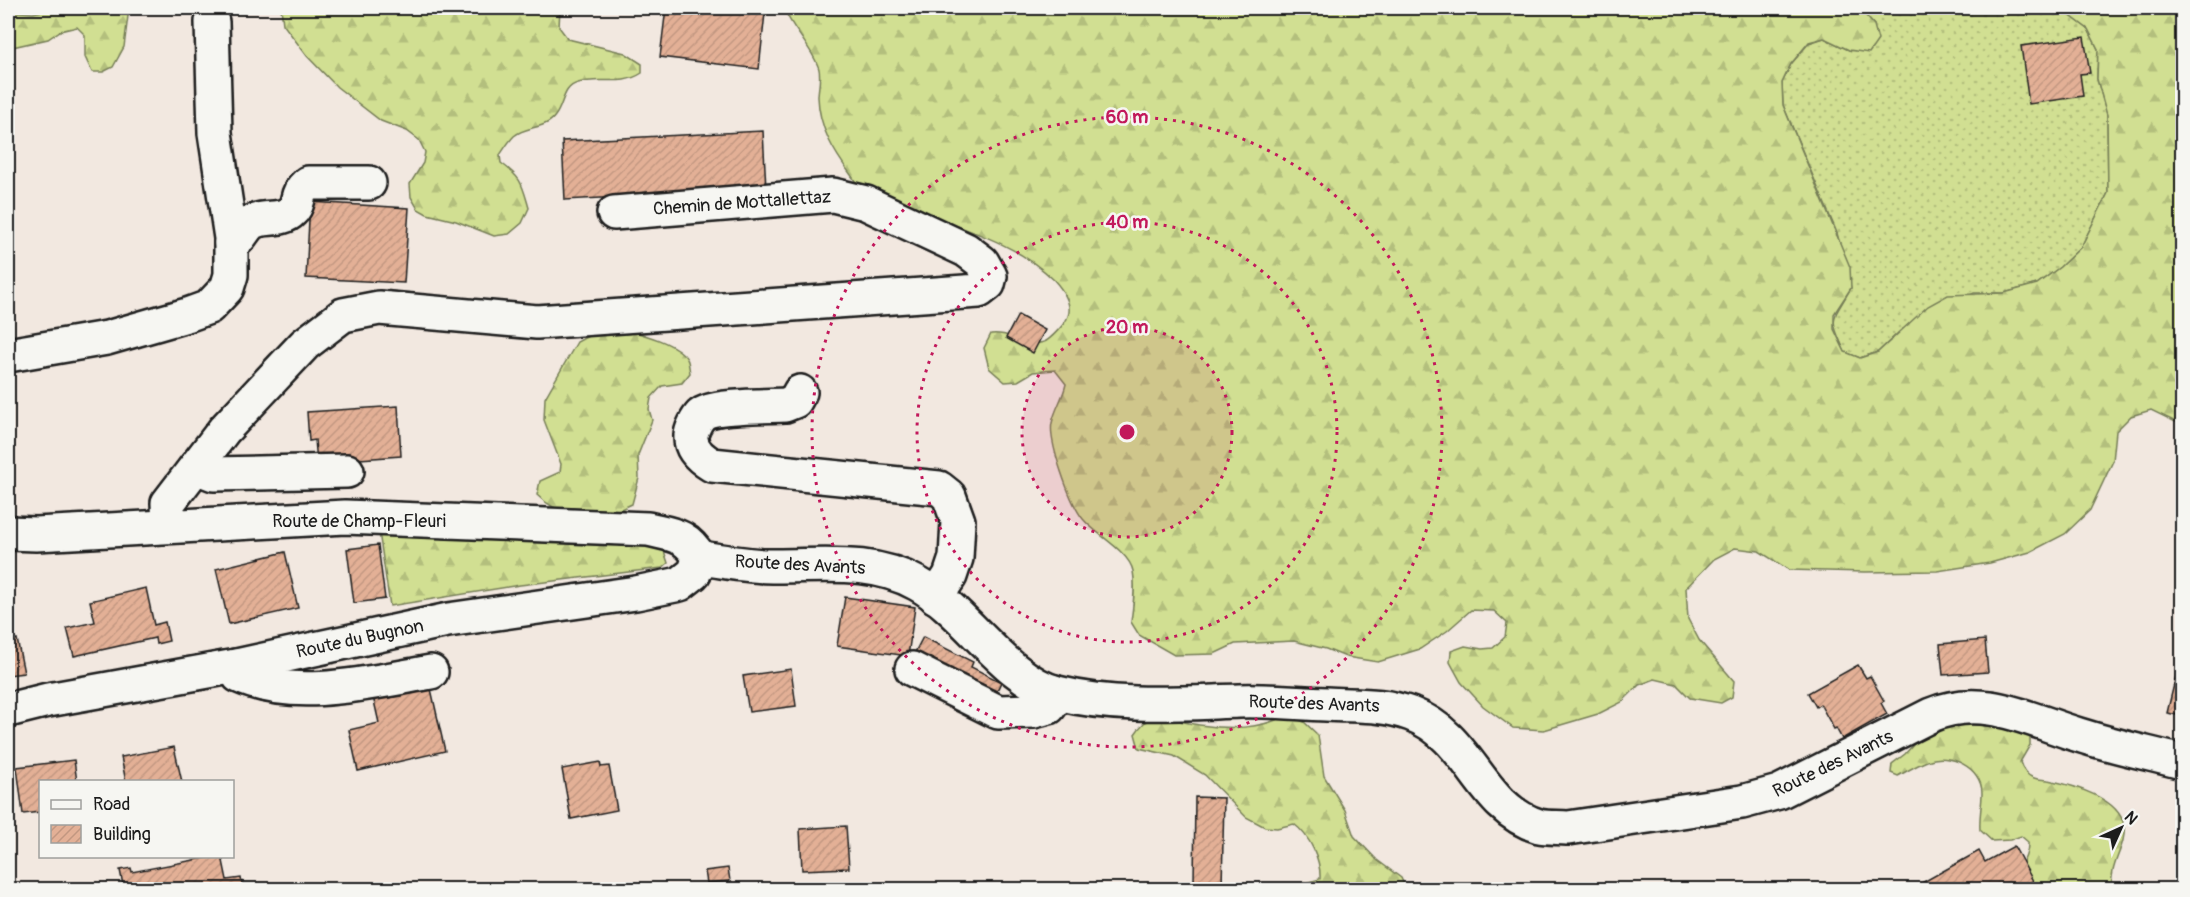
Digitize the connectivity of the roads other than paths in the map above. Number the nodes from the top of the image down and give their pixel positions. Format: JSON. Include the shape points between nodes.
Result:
{"nodes":[{"id":1,"x":212,"y":22,"type":"dead end"},
{"id":2,"x":369,"y":183,"type":"dead end"},
{"id":3,"x":614,"y":213,"type":"dead end"},
{"id":4,"x":231,"y":243,"type":"junction"},
{"id":5,"x":8,"y":355,"type":"edge"},
{"id":6,"x":800,"y":393,"type":"dead end"},
{"id":7,"x":196,"y":466,"type":"junction"},
{"id":8,"x":347,"y":471,"type":"dead end"},
{"id":9,"x":169,"y":525,"type":"junction"},
{"id":10,"x":8,"y":533,"type":"edge"},
{"id":11,"x":700,"y":558,"type":"junction"},
{"id":12,"x":936,"y":597,"type":"junction"},
{"id":13,"x":236,"y":666,"type":"junction"},
{"id":14,"x":912,"y":669,"type":"dead end"},
{"id":15,"x":431,"y":672,"type":"dead end"},
{"id":16,"x":1054,"y":692,"type":"junction"},
{"id":17,"x":8,"y":710,"type":"edge"},
{"id":18,"x":2182,"y":762,"type":"edge"}],
"edges":[{"from":1,"to":4,"type":"street","via":[[215,134]]},
{"from":2,"to":4,"type":"street","via":[[308,183],[300,189],[290,214],[251,224]]},
{"from":3,"to":7,"type":"street","name":"Chemin de Mottallettaz","via":[[833,195],[866,202],[966,250],[982,262],[990,276],[988,285],[979,291],[537,322],[379,308],[343,315],[305,344],[224,430]]},
{"from":4,"to":5,"type":"street","via":[[227,288],[209,307],[107,338]]},
{"from":6,"to":12,"type":"street","via":[[795,401],[785,405],[715,409],[702,414],[691,437],[695,451],[712,465],[939,488],[949,496],[958,521],[956,558]]},
{"from":7,"to":8,"type":"street","via":[[214,474]]},
{"from":7,"to":9,"type":"street","via":[[168,503]]},
{"from":9,"to":10,"type":"street","name":"Route de Champ-Fleuri"},
{"from":9,"to":11,"type":"street","name":"Route de Champ-Fleuri","via":[[345,517],[648,529],[678,536],[692,545]]},
{"from":11,"to":12,"type":"street","name":"Route des Avants","via":[[774,566],[857,565],[900,576]]},
{"from":11,"to":13,"type":"street","name":"Route du Bugnon","via":[[694,573],[680,584],[448,620]]},
{"from":12,"to":16,"type":"street","name":"Route des Avants","via":[[1003,659]]},
{"from":13,"to":15,"type":"street","via":[[239,676],[248,681],[305,690]]},
{"from":13,"to":17,"type":"street","name":"Route du Bugnon"},
{"from":14,"to":16,"type":"street","via":[[998,712],[1049,707]]},
{"from":16,"to":18,"type":"street","name":"Route des Avants","via":[[1101,702],[1148,704],[1242,701],[1381,705],[1413,714],[1435,726],[1457,745],[1499,802],[1519,818],[1541,827],[1568,828],[1742,802],[1779,792],[1931,715],[1958,706],[1990,707],[2080,736]]}]}
